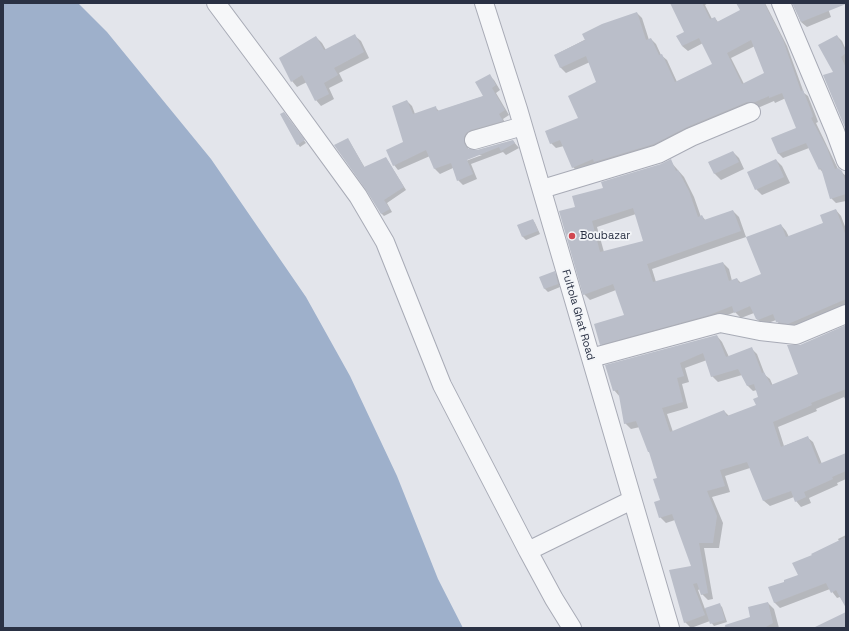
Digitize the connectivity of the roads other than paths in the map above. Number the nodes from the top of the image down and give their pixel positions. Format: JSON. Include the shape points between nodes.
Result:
{"nodes":[{"id":1,"x":216,"y":3,"type":"edge"},
{"id":2,"x":484,"y":3,"type":"edge"},
{"id":3,"x":781,"y":3,"type":"edge"},
{"id":4,"x":751,"y":112,"type":"dead end"},
{"id":5,"x":523,"y":126,"type":"junction"},
{"id":6,"x":474,"y":140,"type":"dead end"},
{"id":7,"x":846,"y":161,"type":"edge"},
{"id":8,"x":542,"y":189,"type":"junction"},
{"id":9,"x":846,"y":314,"type":"edge"},
{"id":10,"x":591,"y":358,"type":"junction"},
{"id":11,"x":632,"y":500,"type":"junction"},
{"id":12,"x":528,"y":551,"type":"junction"},
{"id":13,"x":572,"y":628,"type":"edge"},
{"id":14,"x":670,"y":628,"type":"edge"}],
"edges":[{"from":1,"to":12,"type":"street","via":[[353,190],[385,242],[442,385]]},
{"from":2,"to":5,"type":"street","name":"Fultola Ghat Road"},
{"from":3,"to":7,"type":"street"},
{"from":4,"to":8,"type":"street","via":[[658,154]]},
{"from":5,"to":6,"type":"street"},
{"from":5,"to":8,"type":"street","name":"Fultola Ghat Road"},
{"from":8,"to":10,"type":"street","name":"Fultola Ghat Road"},
{"from":9,"to":10,"type":"street","via":[[796,335],[720,323]]},
{"from":10,"to":11,"type":"street","name":"Fultola Ghat Road"},
{"from":11,"to":12,"type":"street"},
{"from":11,"to":14,"type":"street","name":"Fultola Ghat Road"},
{"from":12,"to":13,"type":"street"}]}
